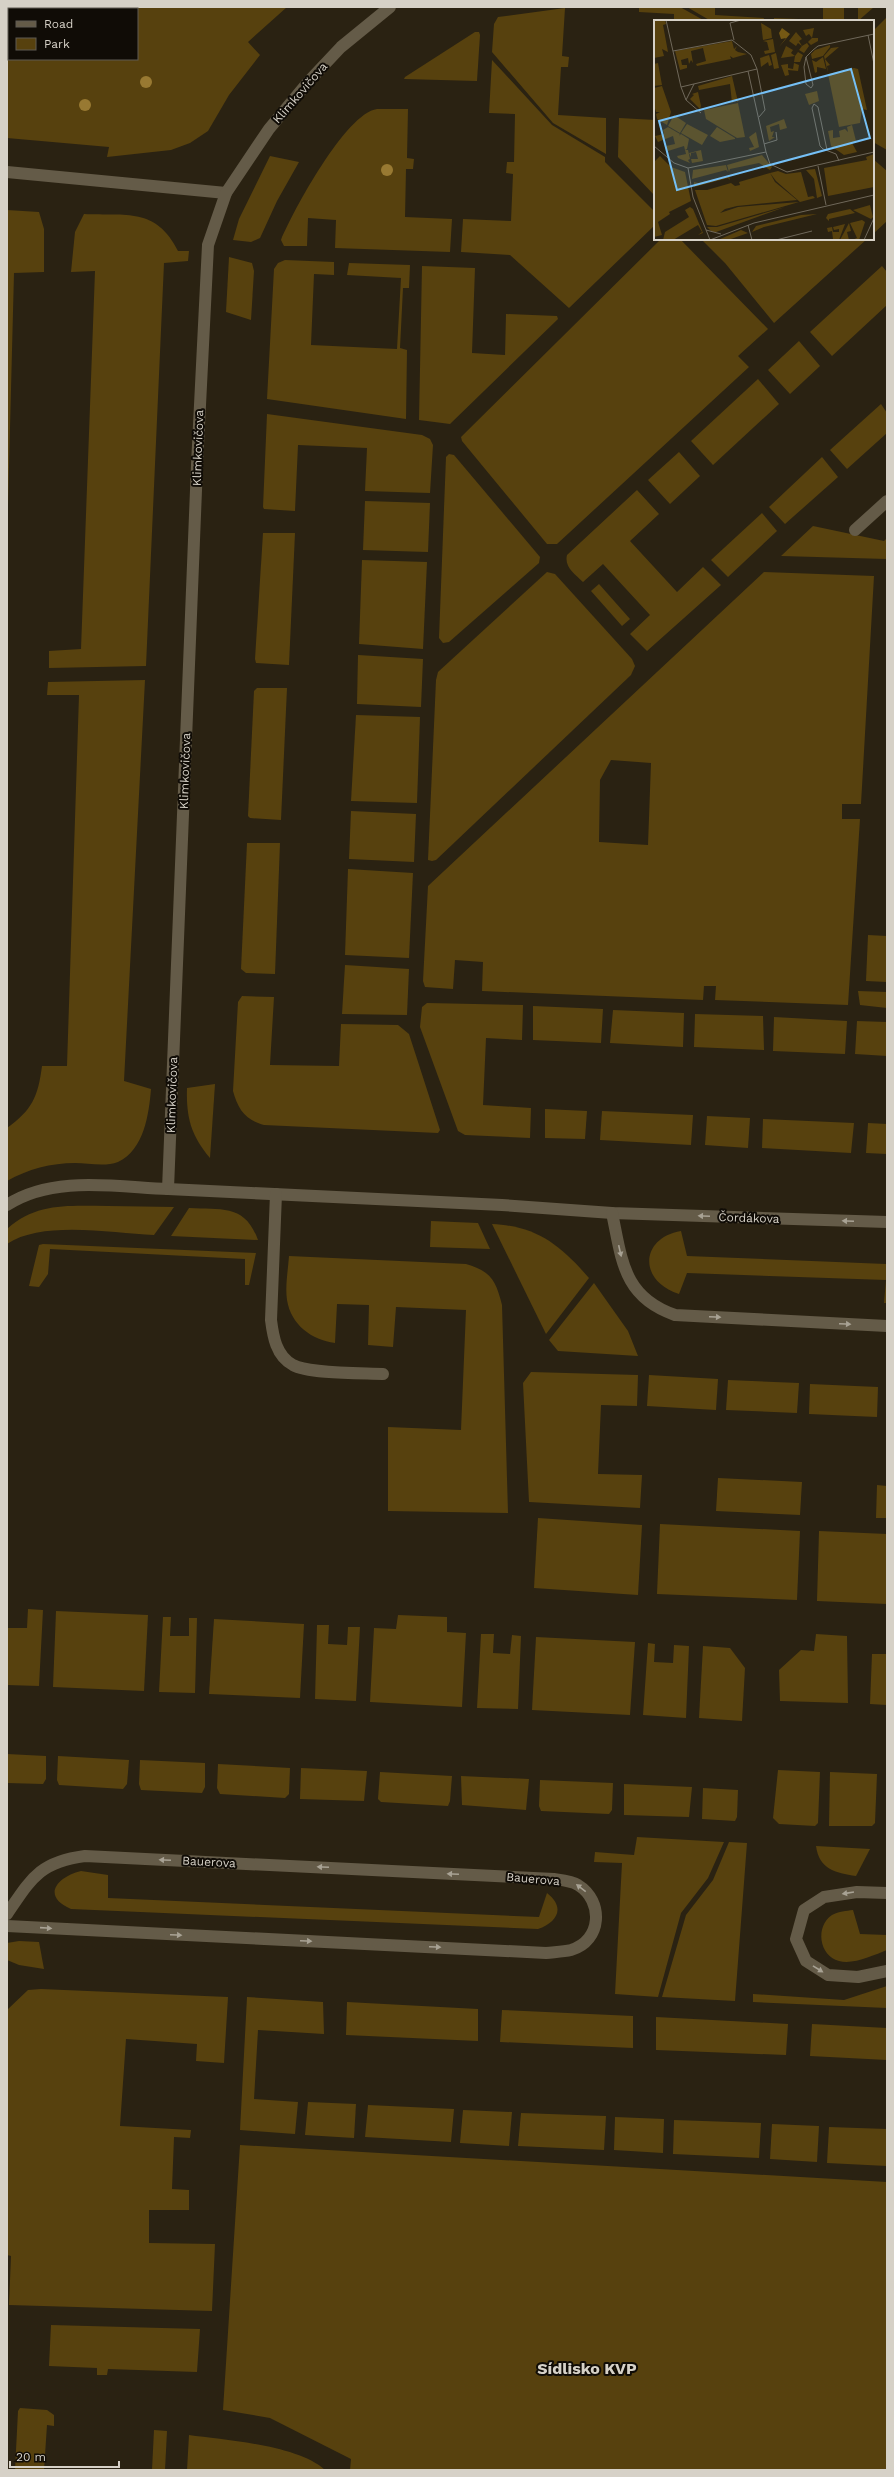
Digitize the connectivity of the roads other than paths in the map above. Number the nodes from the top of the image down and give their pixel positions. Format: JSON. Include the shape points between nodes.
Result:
{"nodes":[{"id":1,"x":390,"y":7,"type":"edge"},
{"id":2,"x":7,"y":172,"type":"edge"},
{"id":3,"x":226,"y":193,"type":"junction"},
{"id":4,"x":887,"y":501,"type":"edge"},
{"id":5,"x":855,"y":530,"type":"dead end"},
{"id":6,"x":168,"y":1189,"type":"junction"},
{"id":7,"x":276,"y":1194,"type":"junction"},
{"id":8,"x":7,"y":1205,"type":"edge"},
{"id":9,"x":612,"y":1213,"type":"junction"},
{"id":10,"x":887,"y":1222,"type":"edge"},
{"id":11,"x":887,"y":1326,"type":"edge"},
{"id":12,"x":382,"y":1374,"type":"dead end"},
{"id":13,"x":887,"y":1893,"type":"edge"},
{"id":14,"x":7,"y":1914,"type":"edge"},
{"id":15,"x":7,"y":1926,"type":"edge"},
{"id":16,"x":887,"y":1971,"type":"edge"}],
"edges":[{"from":1,"to":3,"type":"street","name":"Klimkovičova","via":[[341,47],[308,81],[264,136]]},
{"from":2,"to":3,"type":"street"},
{"from":3,"to":6,"type":"street","name":"Klimkovičova","via":[[208,245],[204,300]]},
{"from":4,"to":5,"type":"street"},
{"from":6,"to":7,"type":"street","name":"Čordákova"},
{"from":6,"to":8,"type":"street","via":[[66,1186],[43,1189],[19,1197]]},
{"from":7,"to":9,"type":"street","name":"Čordákova"},
{"from":7,"to":12,"type":"street","via":[[271,1320],[273,1338],[280,1352],[293,1365],[309,1370]]},
{"from":10,"to":9,"type":"street","name":"Čordákova","one_way":true},
{"from":9,"to":11,"type":"street","one_way":true,"via":[[625,1272],[636,1290],[659,1310],[675,1315]]},
{"from":13,"to":16,"type":"street","one_way":true,"via":[[857,1892],[824,1897],[804,1910],[796,1939],[806,1961],[828,1975],[858,1977]]},
{"from":15,"to":14,"type":"street","name":"Bauerova","one_way":true,"via":[[546,1952],[571,1950],[590,1940],[597,1921],[594,1899],[577,1885],[554,1879],[85,1856],[51,1863],[38,1872]]}]}
